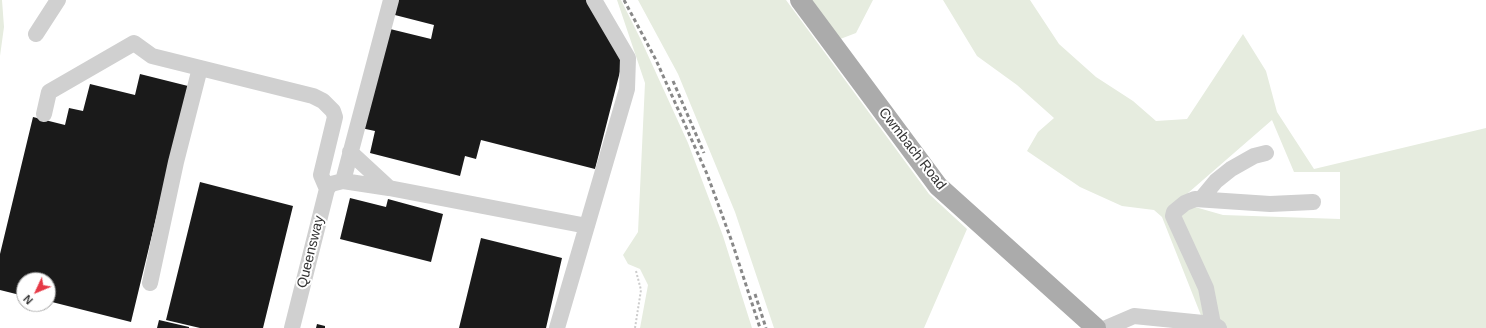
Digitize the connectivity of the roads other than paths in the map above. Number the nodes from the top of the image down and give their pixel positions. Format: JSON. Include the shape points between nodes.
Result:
{"nodes":[{"id":1,"x":58,"y":0,"type":"edge"},
{"id":2,"x":391,"y":0,"type":"edge"},
{"id":3,"x":594,"y":0,"type":"edge"},
{"id":4,"x":800,"y":0,"type":"edge"},
{"id":5,"x":36,"y":34,"type":"dead end"},
{"id":6,"x":200,"y":68,"type":"junction"},
{"id":7,"x":44,"y":114,"type":"dead end"},
{"id":8,"x":350,"y":152,"type":"junction"},
{"id":9,"x":1266,"y":153,"type":"dead end"},
{"id":10,"x":336,"y":184,"type":"junction"},
{"id":11,"x":389,"y":188,"type":"junction"},
{"id":12,"x":1201,"y":199,"type":"junction"},
{"id":13,"x":1313,"y":202,"type":"dead end"},
{"id":14,"x":587,"y":226,"type":"junction"},
{"id":15,"x":150,"y":283,"type":"dead end"},
{"id":16,"x":1216,"y":326,"type":"edge"},
{"id":17,"x":292,"y":328,"type":"edge"},
{"id":18,"x":557,"y":328,"type":"edge"},
{"id":19,"x":1096,"y":328,"type":"edge"},
{"id":20,"x":1106,"y":328,"type":"edge"}],
"edges":[{"from":1,"to":5,"type":"street"},
{"from":2,"to":8,"type":"street","name":"Queensway"},
{"from":3,"to":14,"type":"street","via":[[628,58],[627,90]]},
{"from":4,"to":19,"type":"main road","name":"Cwmbach Road","via":[[938,186]]},
{"from":6,"to":7,"type":"street","via":[[152,56],[134,43],[49,92]]},
{"from":6,"to":10,"type":"street","via":[[323,100],[330,106],[335,117],[321,175]]},
{"from":6,"to":15,"type":"street","via":[[176,162]]},
{"from":8,"to":10,"type":"street","name":"Queensway"},
{"from":8,"to":11,"type":"street"},
{"from":9,"to":12,"type":"street","via":[[1254,156],[1231,169],[1216,181]]},
{"from":10,"to":11,"type":"street"},
{"from":10,"to":17,"type":"street","name":"Queensway"},
{"from":11,"to":14,"type":"street"},
{"from":12,"to":13,"type":"street","via":[[1270,204]]},
{"from":12,"to":16,"type":"street","via":[[1185,203],[1173,216],[1206,288]]},
{"from":14,"to":18,"type":"street"},
{"from":16,"to":20,"type":"street","via":[[1134,316]]}]}
